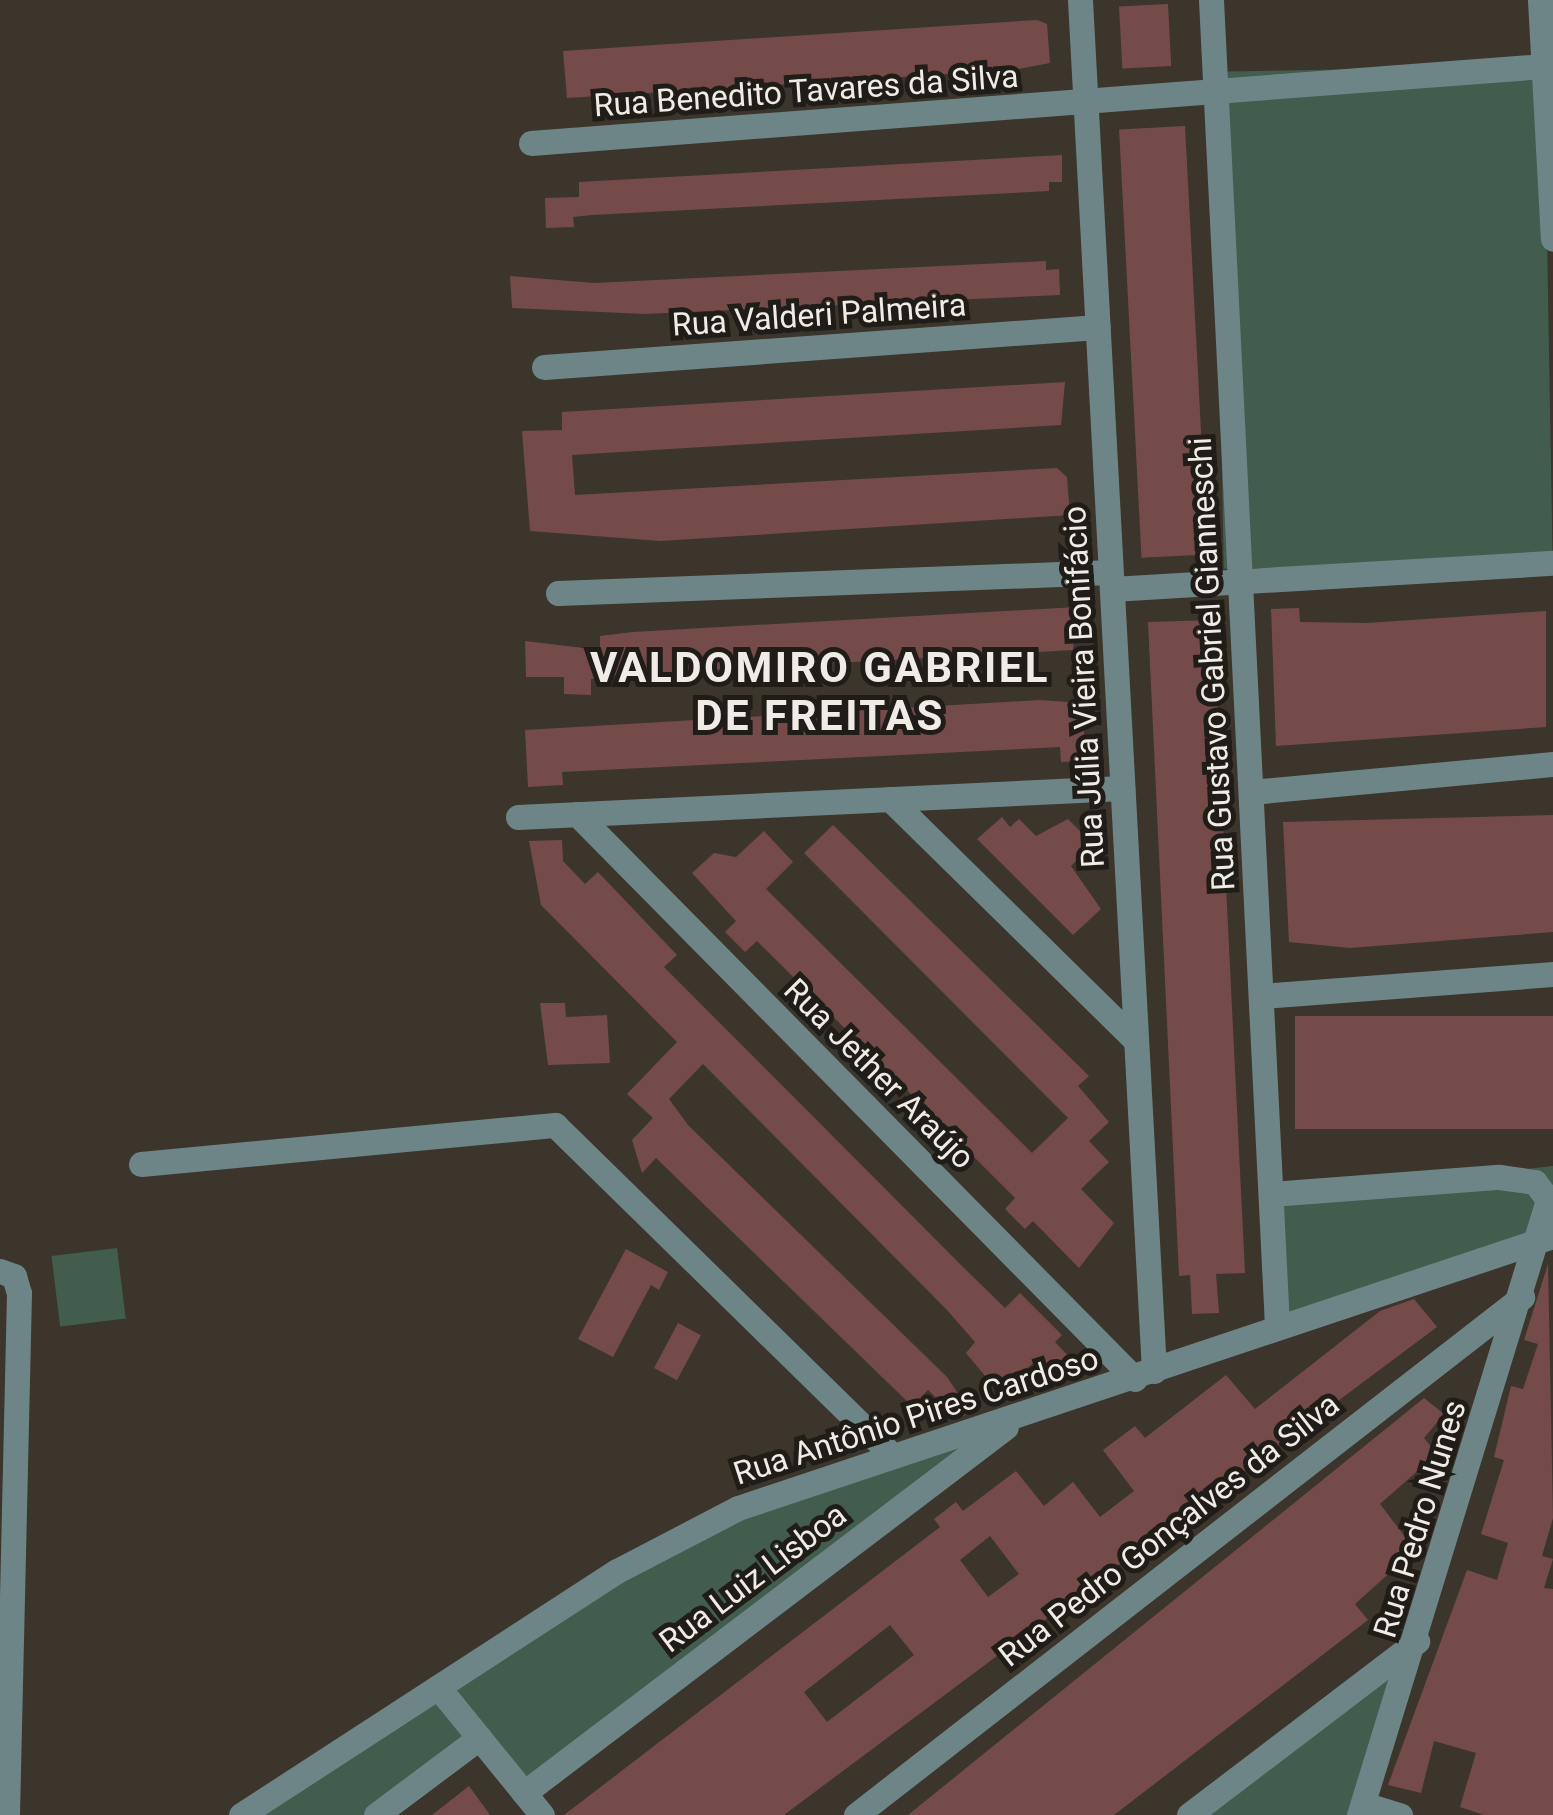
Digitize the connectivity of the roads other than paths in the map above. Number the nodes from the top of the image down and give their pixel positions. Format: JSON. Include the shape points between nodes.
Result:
{"nodes":[{"id":1,"x":1080,"y":0,"type":"edge"},
{"id":2,"x":1212,"y":0,"type":"edge"},
{"id":3,"x":1540,"y":0,"type":"edge"},
{"id":4,"x":1547,"y":78,"type":"edge"},
{"id":5,"x":1216,"y":93,"type":"junction"},
{"id":6,"x":1086,"y":104,"type":"junction"},
{"id":7,"x":531,"y":143,"type":"dead end"},
{"id":8,"x":1553,"y":239,"type":"edge"},
{"id":9,"x":1098,"y":327,"type":"junction"},
{"id":10,"x":544,"y":367,"type":"dead end"},
{"id":11,"x":1553,"y":563,"type":"edge"},
{"id":12,"x":1112,"y":581,"type":"junction"},
{"id":13,"x":1240,"y":584,"type":"junction"},
{"id":14,"x":558,"y":594,"type":"dead end"},
{"id":15,"x":1553,"y":764,"type":"edge"},
{"id":16,"x":1122,"y":788,"type":"junction"},
{"id":17,"x":1250,"y":792,"type":"junction"},
{"id":18,"x":890,"y":799,"type":"junction"},
{"id":19,"x":577,"y":814,"type":"junction"},
{"id":20,"x":518,"y":817,"type":"dead end"},
{"id":21,"x":1553,"y":974,"type":"edge"},
{"id":22,"x":1260,"y":996,"type":"junction"},
{"id":23,"x":1136,"y":1041,"type":"junction"},
{"id":24,"x":142,"y":1164,"type":"dead end"},
{"id":25,"x":1270,"y":1194,"type":"junction"},
{"id":26,"x":1546,"y":1238,"type":"edge"},
{"id":27,"x":7,"y":1274,"type":"edge"},
{"id":28,"x":1522,"y":1297,"type":"junction"},
{"id":29,"x":1277,"y":1324,"type":"junction"},
{"id":30,"x":1144,"y":1375,"type":"junction"},
{"id":31,"x":1022,"y":1414,"type":"junction"},
{"id":32,"x":891,"y":1454,"type":"junction"},
{"id":33,"x":1417,"y":1641,"type":"junction"},
{"id":34,"x":438,"y":1687,"type":"junction"},
{"id":35,"x":480,"y":1738,"type":"junction"},
{"id":36,"x":524,"y":1793,"type":"junction"},
{"id":37,"x":1361,"y":1809,"type":"edge"},
{"id":38,"x":6,"y":1815,"type":"edge"},
{"id":39,"x":241,"y":1815,"type":"edge"},
{"id":40,"x":376,"y":1815,"type":"edge"},
{"id":41,"x":542,"y":1815,"type":"edge"},
{"id":42,"x":856,"y":1815,"type":"edge"},
{"id":43,"x":1189,"y":1815,"type":"edge"},
{"id":44,"x":1400,"y":1815,"type":"edge"}],
"edges":[{"from":1,"to":6,"type":"street","name":"Rua Júlia Vieira Bonifácio"},
{"from":2,"to":5,"type":"street","name":"Rua Gustavo Gabriel Gianneschi"},
{"from":3,"to":4,"type":"street"},
{"from":4,"to":5,"type":"street","name":"Rua Benedito Tavares da Silva"},
{"from":4,"to":8,"type":"street"},
{"from":5,"to":6,"type":"street","name":"Rua Benedito Tavares da Silva"},
{"from":5,"to":13,"type":"street","name":"Rua Gustavo Gabriel Gianneschi"},
{"from":6,"to":7,"type":"street","name":"Rua Benedito Tavares da Silva"},
{"from":6,"to":9,"type":"street","name":"Rua Júlia Vieira Bonifácio"},
{"from":9,"to":10,"type":"street","name":"Rua Valderi Palmeira"},
{"from":9,"to":12,"type":"street","name":"Rua Júlia Vieira Bonifácio"},
{"from":11,"to":13,"type":"street"},
{"from":12,"to":13,"type":"street"},
{"from":12,"to":14,"type":"street"},
{"from":12,"to":16,"type":"street","name":"Rua Júlia Vieira Bonifácio"},
{"from":13,"to":17,"type":"street","name":"Rua Gustavo Gabriel Gianneschi"},
{"from":15,"to":17,"type":"street"},
{"from":16,"to":18,"type":"street"},
{"from":16,"to":23,"type":"street","name":"Rua Júlia Vieira Bonifácio"},
{"from":17,"to":22,"type":"street","name":"Rua Gustavo Gabriel Gianneschi"},
{"from":18,"to":19,"type":"street"},
{"from":18,"to":23,"type":"street"},
{"from":19,"to":20,"type":"street"},
{"from":19,"to":30,"type":"street","name":"Rua Jether Araújo"},
{"from":21,"to":22,"type":"street"},
{"from":22,"to":25,"type":"street","name":"Rua Gustavo Gabriel Gianneschi"},
{"from":23,"to":30,"type":"street","name":"Rua Júlia Vieira Bonifácio"},
{"from":24,"to":32,"type":"street","via":[[555,1125]]},
{"from":25,"to":26,"type":"street","name":"Rua Pedro Nunes","via":[[1526,1178],[1548,1200]]},
{"from":25,"to":29,"type":"street","name":"Rua Gustavo Gabriel Gianneschi"},
{"from":26,"to":28,"type":"street","name":"Rua Pedro Nunes"},
{"from":26,"to":29,"type":"street","name":"Rua Antônio Pires Cardoso"},
{"from":27,"to":38,"type":"street"},
{"from":28,"to":33,"type":"street","name":"Rua Pedro Nunes"},
{"from":28,"to":42,"type":"street","name":"Rua Pedro Gonçalves da Silva"},
{"from":29,"to":30,"type":"street","name":"Rua Antônio Pires Cardoso"},
{"from":30,"to":31,"type":"street","name":"Rua Antônio Pires Cardoso"},
{"from":31,"to":32,"type":"street","name":"Rua Antônio Pires Cardoso"},
{"from":31,"to":36,"type":"street","name":"Rua Luiz Lisboa"},
{"from":32,"to":34,"type":"street","name":"Rua Antônio Pires Cardoso","via":[[674,1540]]},
{"from":33,"to":37,"type":"street","name":"Rua Pedro Nunes"},
{"from":33,"to":43,"type":"street"},
{"from":34,"to":35,"type":"street"},
{"from":34,"to":39,"type":"street","name":"Rua Antônio Pires Cardoso"},
{"from":35,"to":36,"type":"street"},
{"from":35,"to":40,"type":"street"},
{"from":36,"to":41,"type":"street"},
{"from":37,"to":44,"type":"street"}]}
